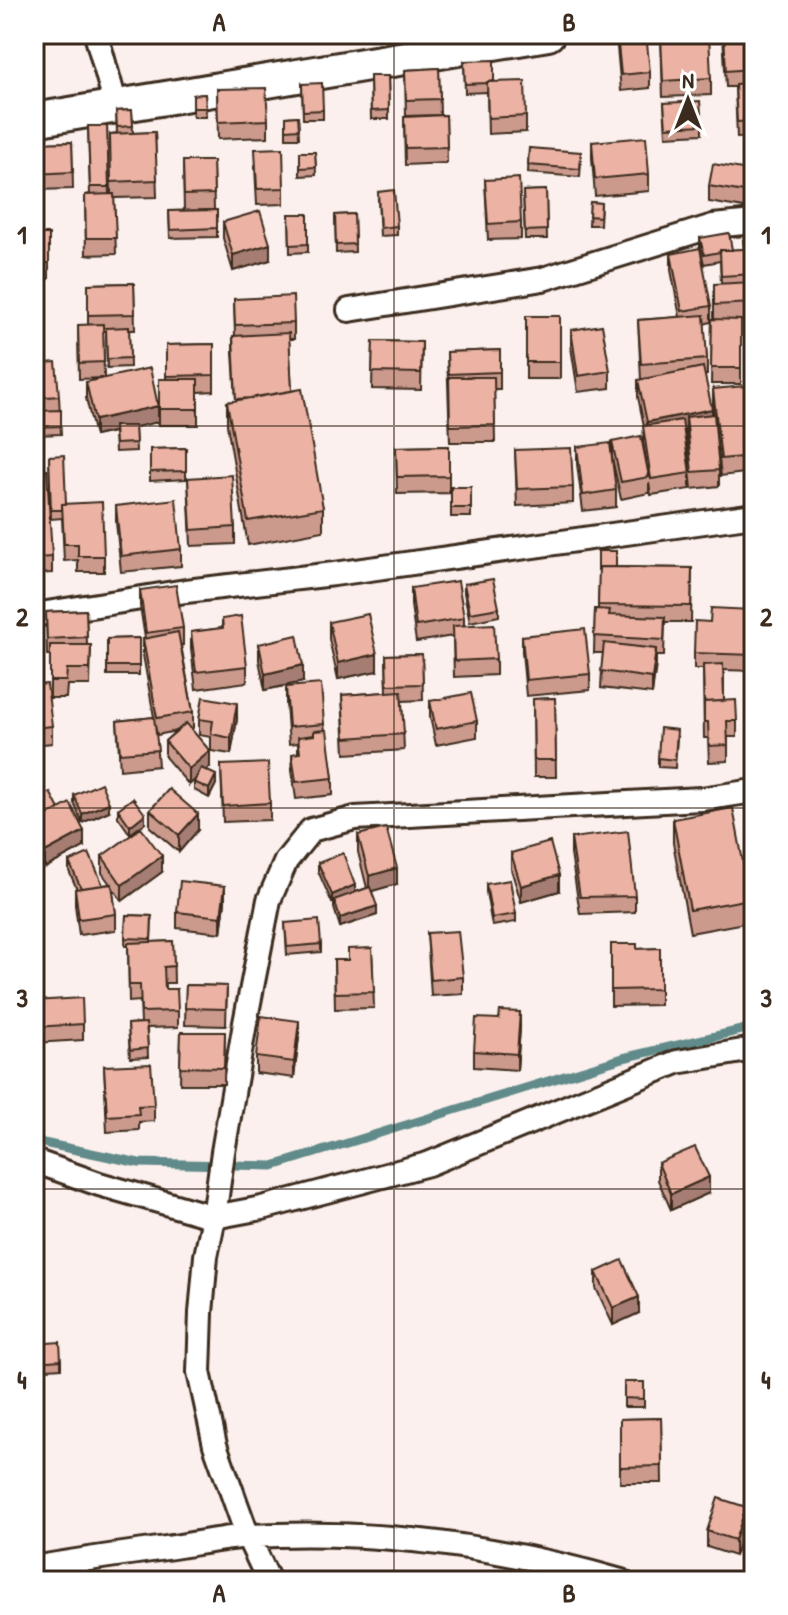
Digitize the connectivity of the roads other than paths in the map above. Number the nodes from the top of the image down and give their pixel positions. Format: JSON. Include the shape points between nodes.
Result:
{"nodes":[{"id":1,"x":96,"y":34,"type":"edge"},
{"id":2,"x":548,"y":34,"type":"edge"},
{"id":3,"x":116,"y":106,"type":"junction"},
{"id":4,"x":34,"y":120,"type":"edge"},
{"id":5,"x":754,"y":222,"type":"edge"},
{"id":6,"x":349,"y":310,"type":"dead end"},
{"id":7,"x":754,"y":515,"type":"edge"},
{"id":8,"x":34,"y":615,"type":"edge"},
{"id":9,"x":754,"y":791,"type":"edge"},
{"id":10,"x":754,"y":1049,"type":"edge"},
{"id":11,"x":34,"y":1161,"type":"edge"},
{"id":12,"x":214,"y":1217,"type":"junction"},
{"id":13,"x":248,"y":1537,"type":"junction"},
{"id":14,"x":34,"y":1568,"type":"edge"},
{"id":15,"x":269,"y":1581,"type":"edge"},
{"id":16,"x":621,"y":1581,"type":"edge"}],
"edges":[{"from":1,"to":3,"type":"street"},
{"from":2,"to":3,"type":"street"},
{"from":3,"to":4,"type":"street"},
{"from":5,"to":6,"type":"street","via":[[713,226],[543,279]]},
{"from":7,"to":8,"type":"street"},
{"from":9,"to":12,"type":"street","via":[[701,799],[355,818],[311,830],[286,861],[269,900]]},
{"from":10,"to":12,"type":"street","via":[[677,1062],[428,1164]]},
{"from":11,"to":12,"type":"street"},
{"from":12,"to":13,"type":"street","via":[[203,1285],[199,1372],[215,1445]]},
{"from":13,"to":14,"type":"street"},
{"from":13,"to":15,"type":"street"},
{"from":13,"to":16,"type":"street","via":[[416,1539],[494,1550]]}]}
